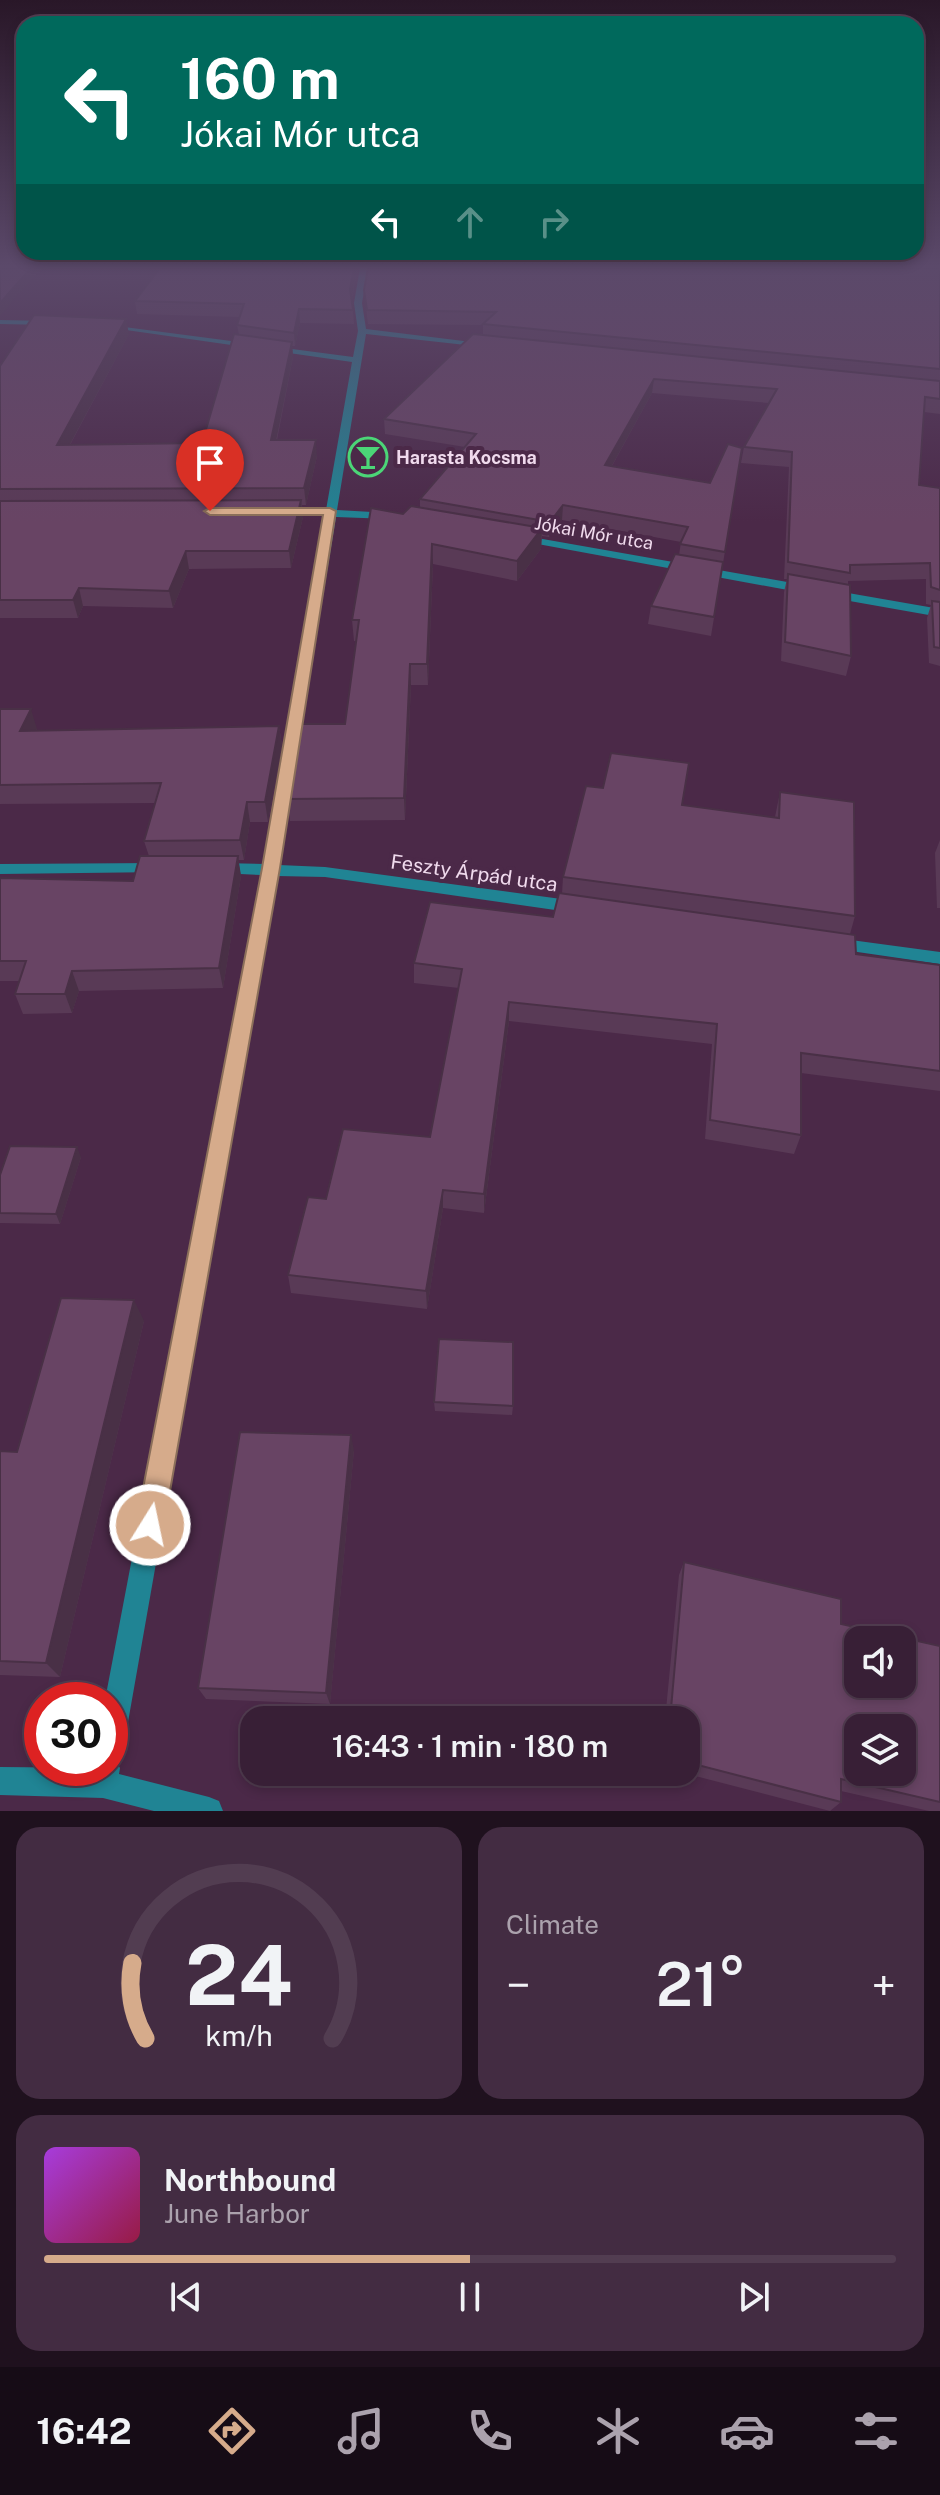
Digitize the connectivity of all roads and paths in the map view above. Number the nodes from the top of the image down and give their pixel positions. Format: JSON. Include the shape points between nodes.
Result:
{"nodes":[{"id":1,"x":300,"y":353,"type":"edge"},
{"id":2,"x":358,"y":353,"type":"edge"},
{"id":3,"x":356,"y":360,"type":"junction"},
{"id":4,"x":267,"y":511,"type":"edge"},
{"id":5,"x":330,"y":511,"type":"junction"},
{"id":6,"x":396,"y":517,"type":"edge"},
{"id":7,"x":503,"y":535,"type":"edge"},
{"id":8,"x":940,"y":613,"type":"edge"},
{"id":9,"x":175,"y":868,"type":"edge"},
{"id":10,"x":207,"y":868,"type":"edge"},
{"id":11,"x":271,"y":868,"type":"junction"},
{"id":12,"x":0,"y":869,"type":"edge"},
{"id":13,"x":593,"y":910,"type":"edge"},
{"id":14,"x":814,"y":941,"type":"edge"},
{"id":15,"x":940,"y":958,"type":"edge"},
{"id":16,"x":122,"y":1682,"type":"edge"},
{"id":17,"x":24,"y":1780,"type":"edge"},
{"id":18,"x":0,"y":1781,"type":"edge"},
{"id":19,"x":128,"y":1784,"type":"edge"},
{"id":20,"x":209,"y":1811,"type":"edge"}],
"edges":[{"from":1,"to":3,"type":"street"},
{"from":2,"to":3,"type":"street"},
{"from":3,"to":5,"type":"street"},
{"from":4,"to":5,"type":"street"},
{"from":5,"to":6,"type":"street"},
{"from":5,"to":11,"type":"street"},
{"from":7,"to":8,"type":"street","name":"Jókai Mór utca"},
{"from":9,"to":12,"type":"street"},
{"from":10,"to":11,"type":"street","name":"Feszty Árpád utca"},
{"from":11,"to":13,"type":"street","name":"Feszty Árpád utca"},
{"from":11,"to":16,"type":"street"},
{"from":14,"to":15,"type":"street"},
{"from":17,"to":18,"type":"street"},
{"from":19,"to":20,"type":"street"}]}
